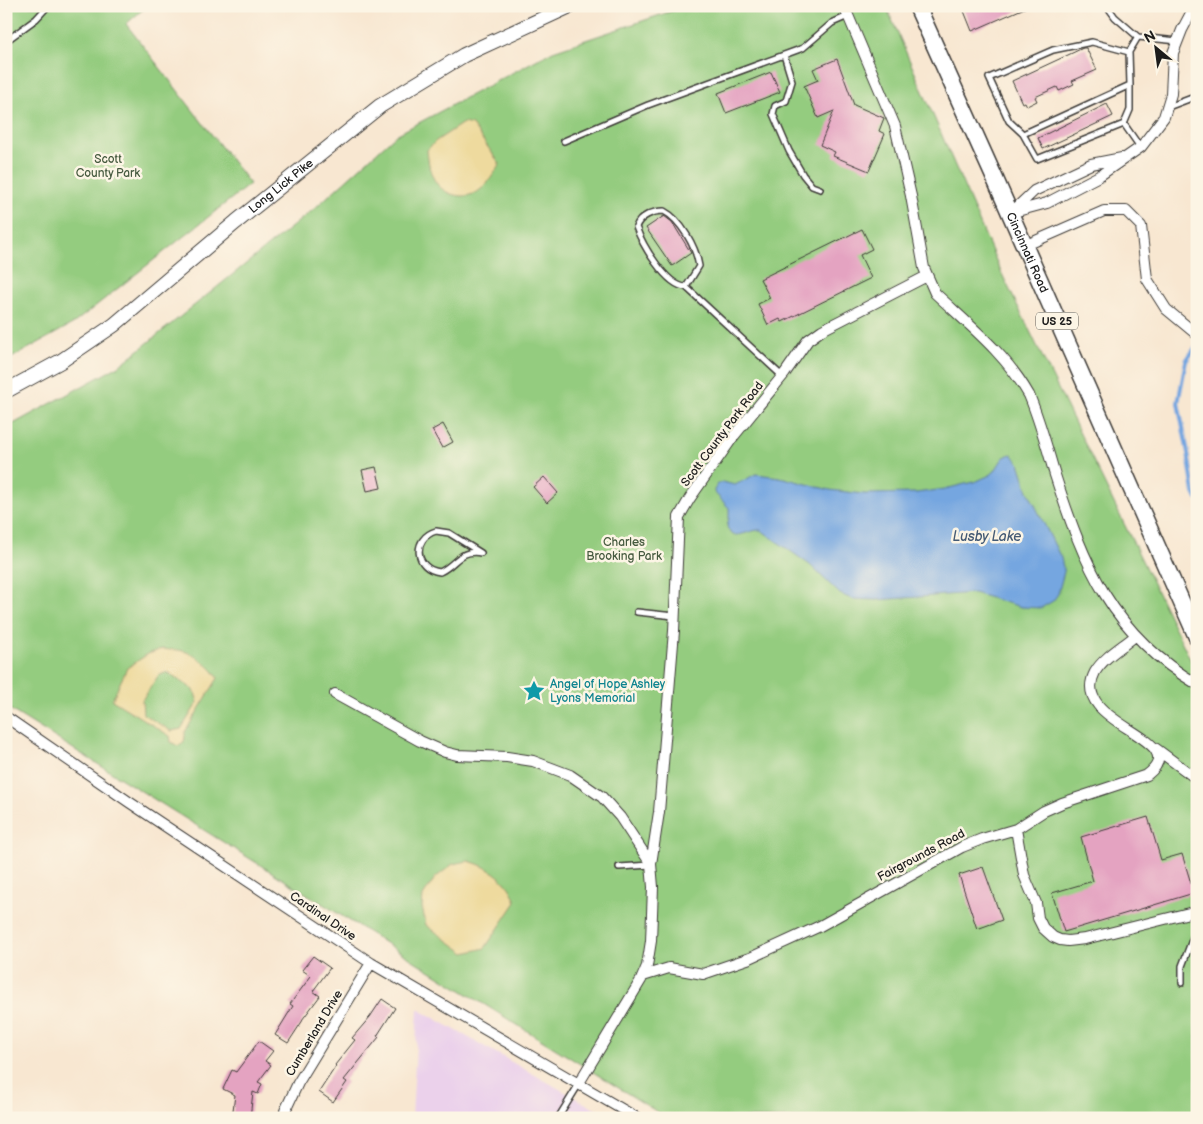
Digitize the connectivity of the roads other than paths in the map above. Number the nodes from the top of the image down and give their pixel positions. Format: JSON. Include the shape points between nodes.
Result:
{"nodes":[{"id":1,"x":48,"y":6,"type":"edge"},
{"id":2,"x":570,"y":6,"type":"edge"},
{"id":3,"x":844,"y":6,"type":"edge"},
{"id":4,"x":916,"y":6,"type":"edge"},
{"id":5,"x":1107,"y":6,"type":"edge"},
{"id":6,"x":1197,"y":7,"type":"edge"},
{"id":7,"x":848,"y":16,"type":"junction"},
{"id":8,"x":1138,"y":37,"type":"junction"},
{"id":9,"x":6,"y":41,"type":"edge"},
{"id":10,"x":1178,"y":41,"type":"junction"},
{"id":11,"x":1128,"y":52,"type":"junction"},
{"id":12,"x":784,"y":54,"type":"junction"},
{"id":13,"x":1130,"y":85,"type":"junction"},
{"id":14,"x":1197,"y":96,"type":"edge"},
{"id":15,"x":1168,"y":107,"type":"junction"},
{"id":16,"x":1124,"y":124,"type":"junction"},
{"id":17,"x":1023,"y":134,"type":"junction"},
{"id":18,"x":564,"y":141,"type":"dead end"},
{"id":19,"x":1141,"y":147,"type":"junction"},
{"id":20,"x":1126,"y":157,"type":"junction"},
{"id":21,"x":820,"y":189,"type":"dead end"},
{"id":22,"x":1010,"y":214,"type":"junction"},
{"id":23,"x":1024,"y":246,"type":"junction"},
{"id":24,"x":927,"y":276,"type":"junction"},
{"id":25,"x":686,"y":287,"type":"junction"},
{"id":26,"x":1196,"y":333,"type":"edge"},
{"id":27,"x":783,"y":376,"type":"junction"},
{"id":28,"x":6,"y":391,"type":"edge"},
{"id":29,"x":481,"y":553,"type":"joint"},
{"id":30,"x":638,"y":612,"type":"dead end"},
{"id":31,"x":675,"y":616,"type":"junction"},
{"id":32,"x":1135,"y":636,"type":"junction"},
{"id":33,"x":1197,"y":637,"type":"edge"},
{"id":34,"x":1197,"y":684,"type":"edge"},
{"id":35,"x":335,"y":694,"type":"dead end"},
{"id":36,"x":6,"y":716,"type":"edge"},
{"id":37,"x":1154,"y":748,"type":"junction"},
{"id":38,"x":1197,"y":779,"type":"edge"},
{"id":39,"x":1016,"y":829,"type":"junction"},
{"id":40,"x":651,"y":864,"type":"junction"},
{"id":41,"x":619,"y":867,"type":"dead end"},
{"id":42,"x":1197,"y":910,"type":"edge"},
{"id":43,"x":1197,"y":927,"type":"edge"},
{"id":44,"x":371,"y":963,"type":"junction"},
{"id":45,"x":643,"y":976,"type":"junction"},
{"id":46,"x":1182,"y":984,"type":"dead end"},
{"id":47,"x":579,"y":1083,"type":"junction"},
{"id":48,"x":284,"y":1118,"type":"edge"},
{"id":49,"x":558,"y":1118,"type":"edge"},
{"id":50,"x":637,"y":1118,"type":"edge"}],
"edges":[{"from":1,"to":9,"type":"lane"},
{"from":2,"to":28,"type":"main road","name":"Long Lick Pike","via":[[464,55],[380,106],[114,325]]},
{"from":3,"to":7,"type":"street"},
{"from":4,"to":22,"type":"main road","name":"Cincinnati Road","number":"US 25"},
{"from":5,"to":8,"type":"lane"},
{"from":6,"to":10,"type":"street","via":[[1191,12]]},
{"from":7,"to":12,"type":"lane","via":[[832,23],[803,48]]},
{"from":7,"to":24,"type":"street","via":[[894,126]]},
{"from":8,"to":10,"type":"lane"},
{"from":8,"to":11,"type":"lane"},
{"from":10,"to":15,"type":"street","via":[[1173,53]]},
{"from":11,"to":13,"type":"lane"},
{"from":11,"to":17,"type":"lane","via":[[1092,42],[1053,50],[989,78],[1009,121]]},
{"from":12,"to":18,"type":"lane","via":[[648,105]]},
{"from":12,"to":21,"type":"lane","via":[[792,81],[786,101],[775,106],[773,114],[802,175],[812,186]]},
{"from":13,"to":16,"type":"lane","via":[[1130,110]]},
{"from":13,"to":17,"type":"lane"},
{"from":14,"to":15,"type":"lane"},
{"from":15,"to":19,"type":"street"},
{"from":16,"to":17,"type":"lane","via":[[1037,159]]},
{"from":16,"to":19,"type":"lane"},
{"from":19,"to":20,"type":"street"},
{"from":20,"to":22,"type":"street","via":[[1099,176],[1047,203]]},
{"from":20,"to":22,"type":"street","via":[[1091,164],[1034,191]]},
{"from":22,"to":23,"type":"main road","name":"Cincinnati Road","number":"US 25"},
{"from":23,"to":26,"type":"street","via":[[1104,211],[1126,211],[1141,226],[1146,279],[1166,309]]},
{"from":23,"to":33,"type":"main road","name":"Cincinnati Road","number":"US 25"},
{"from":24,"to":27,"type":"street","name":"Scott County Park Road","via":[[822,330],[808,340]]},
{"from":24,"to":32,"type":"street","via":[[936,293],[1001,356],[1021,381],[1036,411],[1086,560],[1109,602]]},
{"from":25,"to":25,"type":"lane","via":[[671,280],[639,236],[638,222],[650,214],[664,211],[673,216],[690,242],[699,266]]},
{"from":25,"to":27,"type":"lane"},
{"from":27,"to":31,"type":"street","name":"Scott County Park Road","via":[[717,458],[679,518]]},
{"from":29,"to":29,"type":"lane","via":[[442,530],[430,532],[419,548],[424,565],[440,572],[461,554]]},
{"from":30,"to":31,"type":"lane"},
{"from":31,"to":40,"type":"street","name":"Scott County Park Road"},
{"from":32,"to":34,"type":"street","via":[[1160,660]]},
{"from":32,"to":37,"type":"street","via":[[1100,666],[1092,682],[1092,691],[1108,716]]},
{"from":35,"to":40,"type":"street","via":[[445,752],[533,761],[570,775],[611,807]]},
{"from":36,"to":44,"type":"street","name":"Cardinal Drive"},
{"from":37,"to":38,"type":"street"},
{"from":37,"to":39,"type":"street","name":"Fairgrounds Road","via":[[1157,762],[1147,775],[1053,806]]},
{"from":39,"to":42,"type":"street","via":[[1024,875],[1036,903],[1039,921],[1052,937],[1068,941],[1085,939]]},
{"from":39,"to":45,"type":"street","name":"Fairgrounds Road","via":[[962,847],[820,926],[750,958],[703,974],[669,968]]},
{"from":40,"to":41,"type":"lane"},
{"from":40,"to":45,"type":"street","name":"Scott County Park Road","via":[[650,953]]},
{"from":43,"to":46,"type":"lane","via":[[1182,966]]},
{"from":44,"to":47,"type":"street","name":"Cardinal Drive"},
{"from":44,"to":48,"type":"street","name":"Cumberland Drive","via":[[298,1083]]},
{"from":45,"to":47,"type":"street"},
{"from":47,"to":49,"type":"lane"},
{"from":47,"to":50,"type":"street","name":"Cardinal Drive"}]}
